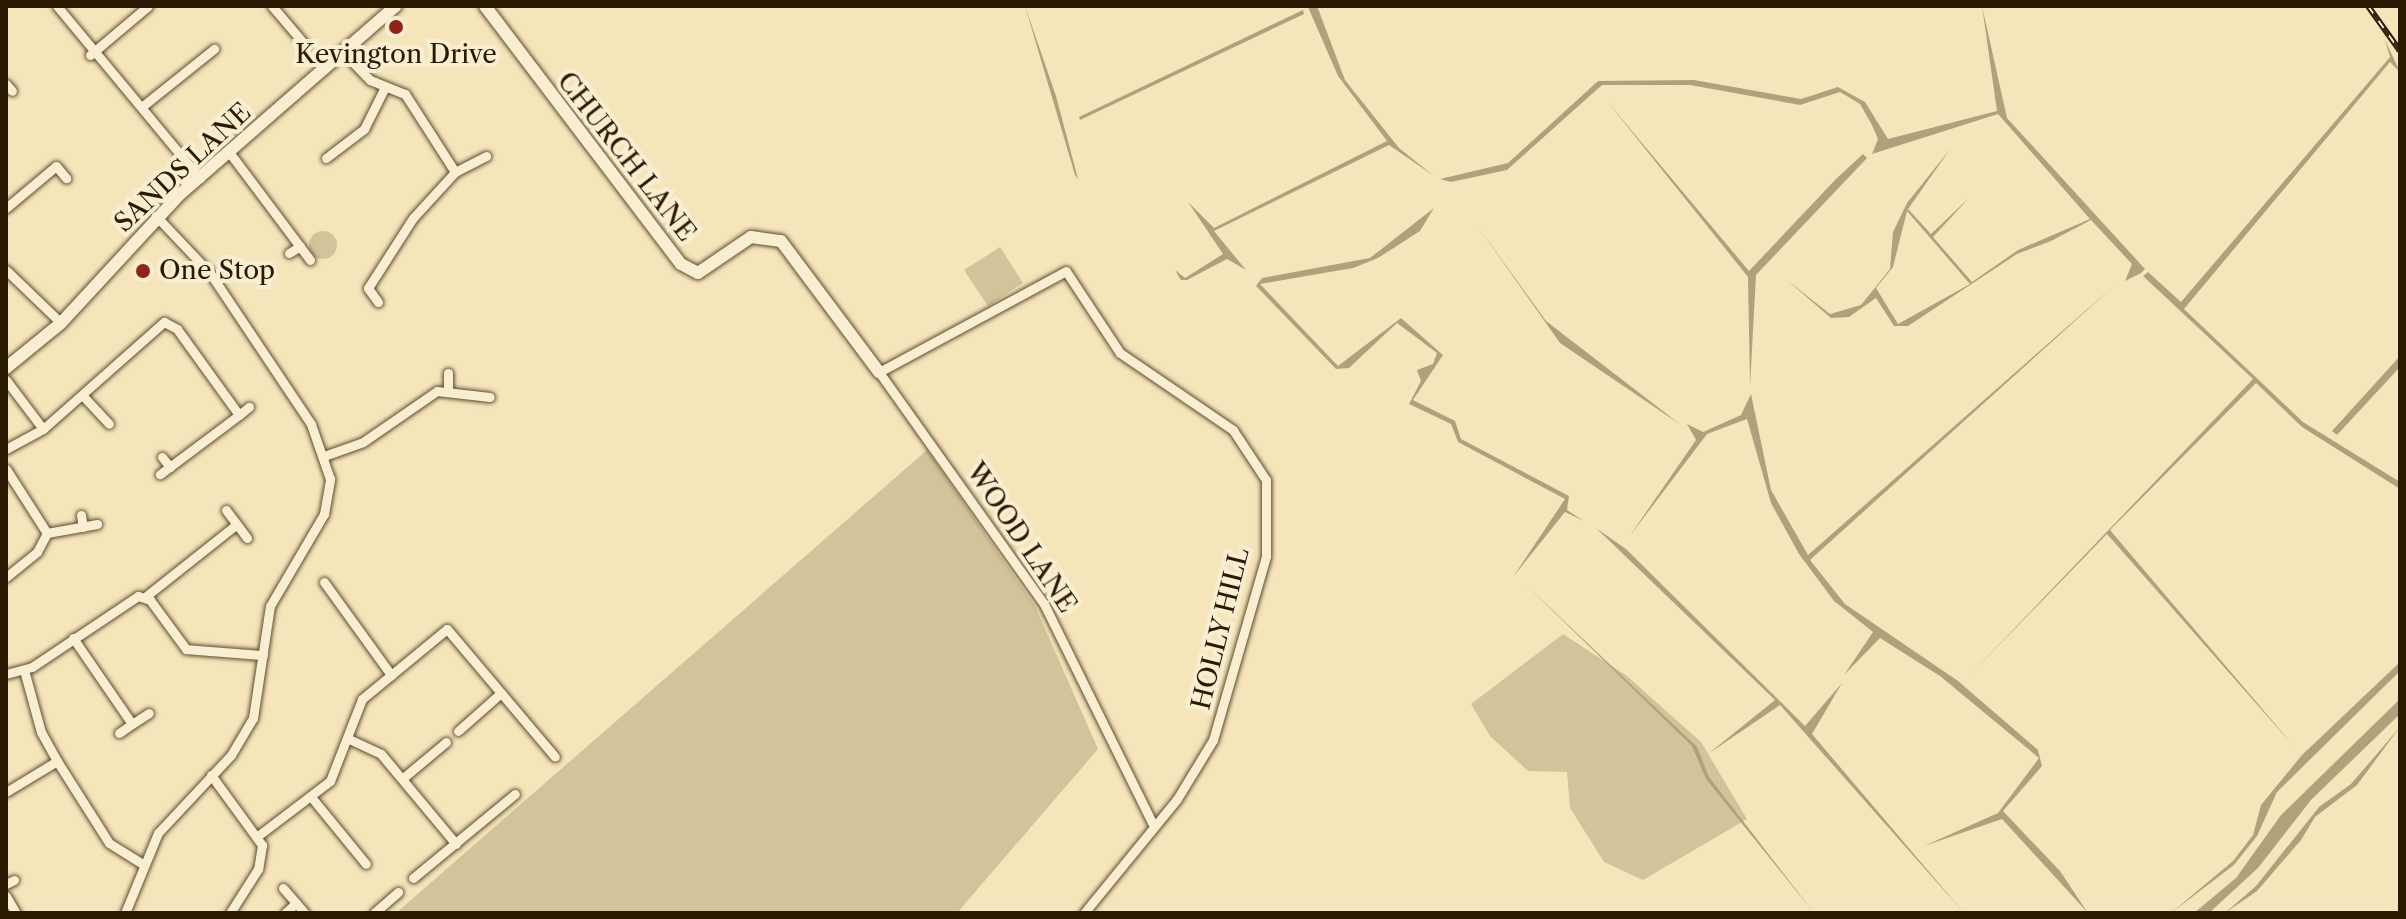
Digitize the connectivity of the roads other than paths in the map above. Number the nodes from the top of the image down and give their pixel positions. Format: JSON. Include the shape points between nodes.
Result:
{"nodes":[{"id":1,"x":57,"y":6,"type":"edge"},
{"id":2,"x":148,"y":6,"type":"edge"},
{"id":3,"x":272,"y":6,"type":"edge"},
{"id":4,"x":485,"y":6,"type":"edge"},
{"id":5,"x":392,"y":7,"type":"edge"},
{"id":6,"x":306,"y":46,"type":"dead end"},
{"id":7,"x":214,"y":49,"type":"dead end"},
{"id":8,"x":343,"y":52,"type":"junction"},
{"id":9,"x":90,"y":55,"type":"junction"},
{"id":10,"x":384,"y":89,"type":"junction"},
{"id":11,"x":144,"y":105,"type":"junction"},
{"id":12,"x":229,"y":152,"type":"junction"},
{"id":13,"x":486,"y":156,"type":"dead end"},
{"id":14,"x":326,"y":158,"type":"dead end"},
{"id":15,"x":455,"y":172,"type":"junction"},
{"id":16,"x":66,"y":178,"type":"dead end"},
{"id":17,"x":200,"y":178,"type":"junction"},
{"id":18,"x":6,"y":208,"type":"edge"},
{"id":19,"x":156,"y":216,"type":"junction"},
{"id":20,"x":300,"y":246,"type":"junction"},
{"id":21,"x":289,"y":253,"type":"dead end"},
{"id":22,"x":310,"y":260,"type":"dead end"},
{"id":23,"x":6,"y":270,"type":"edge"},
{"id":24,"x":378,"y":302,"type":"dead end"},
{"id":25,"x":61,"y":323,"type":"junction"},
{"id":26,"x":6,"y":368,"type":"edge"},
{"id":27,"x":879,"y":372,"type":"junction"},
{"id":28,"x":448,"y":373,"type":"dead end"},
{"id":29,"x":6,"y":380,"type":"edge"},
{"id":30,"x":448,"y":389,"type":"junction"},
{"id":31,"x":83,"y":396,"type":"junction"},
{"id":32,"x":490,"y":397,"type":"dead end"},
{"id":33,"x":249,"y":407,"type":"dead end"},
{"id":34,"x":239,"y":415,"type":"junction"},
{"id":35,"x":109,"y":424,"type":"dead end"},
{"id":36,"x":43,"y":429,"type":"junction"},
{"id":37,"x":6,"y":449,"type":"edge"},
{"id":38,"x":324,"y":456,"type":"junction"},
{"id":39,"x":162,"y":457,"type":"dead end"},
{"id":40,"x":170,"y":467,"type":"junction"},
{"id":41,"x":6,"y":469,"type":"edge"},
{"id":42,"x":160,"y":474,"type":"dead end"},
{"id":43,"x":226,"y":510,"type":"dead end"},
{"id":44,"x":81,"y":515,"type":"dead end"},
{"id":45,"x":97,"y":524,"type":"dead end"},
{"id":46,"x":237,"y":524,"type":"junction"},
{"id":47,"x":83,"y":527,"type":"junction"},
{"id":48,"x":47,"y":533,"type":"junction"},
{"id":49,"x":247,"y":538,"type":"dead end"},
{"id":50,"x":6,"y":577,"type":"edge"},
{"id":51,"x":324,"y":582,"type":"dead end"},
{"id":52,"x":145,"y":597,"type":"junction"},
{"id":53,"x":73,"y":638,"type":"junction"},
{"id":54,"x":263,"y":655,"type":"junction"},
{"id":55,"x":24,"y":670,"type":"junction"},
{"id":56,"x":6,"y":674,"type":"edge"},
{"id":57,"x":391,"y":675,"type":"junction"},
{"id":58,"x":501,"y":693,"type":"junction"},
{"id":59,"x":149,"y":713,"type":"dead end"},
{"id":60,"x":132,"y":724,"type":"junction"},
{"id":61,"x":458,"y":731,"type":"dead end"},
{"id":62,"x":119,"y":733,"type":"dead end"},
{"id":63,"x":349,"y":739,"type":"junction"},
{"id":64,"x":446,"y":742,"type":"dead end"},
{"id":65,"x":555,"y":757,"type":"dead end"},
{"id":66,"x":57,"y":761,"type":"junction"},
{"id":67,"x":211,"y":775,"type":"junction"},
{"id":68,"x":403,"y":778,"type":"junction"},
{"id":69,"x":6,"y":792,"type":"edge"},
{"id":70,"x":515,"y":794,"type":"dead end"},
{"id":71,"x":312,"y":798,"type":"junction"},
{"id":72,"x":1152,"y":823,"type":"junction"},
{"id":73,"x":259,"y":835,"type":"junction"},
{"id":74,"x":456,"y":844,"type":"junction"},
{"id":75,"x":142,"y":864,"type":"junction"},
{"id":76,"x":366,"y":864,"type":"dead end"},
{"id":77,"x":413,"y":878,"type":"dead end"},
{"id":78,"x":283,"y":888,"type":"dead end"},
{"id":79,"x":398,"y":892,"type":"dead end"},
{"id":80,"x":6,"y":896,"type":"edge"},
{"id":81,"x":296,"y":903,"type":"junction"},
{"id":82,"x":16,"y":913,"type":"edge"},
{"id":83,"x":125,"y":913,"type":"edge"},
{"id":84,"x":230,"y":913,"type":"edge"},
{"id":85,"x":285,"y":913,"type":"edge"},
{"id":86,"x":305,"y":913,"type":"edge"},
{"id":87,"x":374,"y":913,"type":"edge"},
{"id":88,"x":1084,"y":913,"type":"edge"}],
"edges":[{"from":1,"to":9,"type":"street"},
{"from":2,"to":9,"type":"street"},
{"from":3,"to":6,"type":"street"},
{"from":4,"to":27,"type":"street","name":"CHURCH LANE","via":[[681,264],[707,270],[751,237],[770,235]]},
{"from":5,"to":8,"type":"street","name":"SANDS LANE"},
{"from":7,"to":11,"type":"street"},
{"from":8,"to":10,"type":"street"},
{"from":8,"to":12,"type":"street","name":"SANDS LANE"},
{"from":9,"to":11,"type":"street"},
{"from":10,"to":14,"type":"street","via":[[364,129]]},
{"from":10,"to":15,"type":"street","via":[[405,94]]},
{"from":11,"to":17,"type":"street"},
{"from":12,"to":17,"type":"street","name":"SANDS LANE"},
{"from":12,"to":20,"type":"street"},
{"from":13,"to":15,"type":"street"},
{"from":15,"to":24,"type":"street","via":[[413,218],[368,288]]},
{"from":16,"to":18,"type":"street","via":[[56,166]]},
{"from":17,"to":19,"type":"street","name":"SANDS LANE"},
{"from":19,"to":25,"type":"street","name":"SANDS LANE"},
{"from":19,"to":38,"type":"street","via":[[210,273]]},
{"from":20,"to":21,"type":"street"},
{"from":20,"to":22,"type":"street"},
{"from":23,"to":25,"type":"street"},
{"from":25,"to":26,"type":"street","name":"SANDS LANE"},
{"from":27,"to":72,"type":"street","name":"WOOD LANE","via":[[1044,604]]},
{"from":27,"to":72,"type":"street","name":"HOLLY HILL","via":[[1066,271],[1120,353],[1233,430],[1266,480],[1266,556],[1230,699],[1177,799]]},
{"from":28,"to":30,"type":"street"},
{"from":29,"to":36,"type":"street"},
{"from":30,"to":32,"type":"street"},
{"from":30,"to":38,"type":"street","via":[[426,395],[363,442]]},
{"from":31,"to":34,"type":"street","via":[[121,354],[164,322],[177,329]]},
{"from":31,"to":35,"type":"street"},
{"from":31,"to":36,"type":"street"},
{"from":33,"to":34,"type":"street"},
{"from":34,"to":40,"type":"street"},
{"from":36,"to":37,"type":"street"},
{"from":38,"to":54,"type":"street","via":[[328,502],[277,586]]},
{"from":39,"to":40,"type":"street"},
{"from":40,"to":42,"type":"street"},
{"from":41,"to":48,"type":"street"},
{"from":43,"to":46,"type":"street"},
{"from":44,"to":47,"type":"street"},
{"from":45,"to":47,"type":"street"},
{"from":46,"to":49,"type":"street"},
{"from":46,"to":52,"type":"street"},
{"from":47,"to":48,"type":"street"},
{"from":48,"to":50,"type":"street","via":[[37,552]]},
{"from":51,"to":57,"type":"street","via":[[353,631]]},
{"from":52,"to":53,"type":"street","via":[[123,601]]},
{"from":52,"to":54,"type":"street","via":[[186,649]]},
{"from":53,"to":55,"type":"street"},
{"from":53,"to":60,"type":"street"},
{"from":54,"to":67,"type":"street","via":[[253,718]]},
{"from":55,"to":56,"type":"street"},
{"from":55,"to":66,"type":"street","via":[[41,732]]},
{"from":57,"to":58,"type":"street","via":[[447,629]]},
{"from":57,"to":63,"type":"street","via":[[362,699]]},
{"from":58,"to":61,"type":"street"},
{"from":58,"to":65,"type":"street"},
{"from":59,"to":60,"type":"street"},
{"from":60,"to":62,"type":"street"},
{"from":63,"to":68,"type":"street","via":[[373,747]]},
{"from":63,"to":71,"type":"street","via":[[330,781]]},
{"from":64,"to":68,"type":"street"},
{"from":66,"to":69,"type":"street"},
{"from":66,"to":75,"type":"street","via":[[109,843]]},
{"from":67,"to":73,"type":"street"},
{"from":67,"to":75,"type":"street","via":[[170,817]]},
{"from":68,"to":74,"type":"street"},
{"from":70,"to":74,"type":"street"},
{"from":71,"to":73,"type":"street"},
{"from":71,"to":76,"type":"street","via":[[353,841]]},
{"from":72,"to":88,"type":"street","name":"HOLLY HILL"},
{"from":73,"to":84,"type":"street","via":[[262,860]]},
{"from":74,"to":77,"type":"street"},
{"from":75,"to":83,"type":"street"},
{"from":78,"to":81,"type":"street"},
{"from":79,"to":87,"type":"street"},
{"from":80,"to":82,"type":"street"},
{"from":81,"to":85,"type":"street"},
{"from":81,"to":86,"type":"street"}]}
